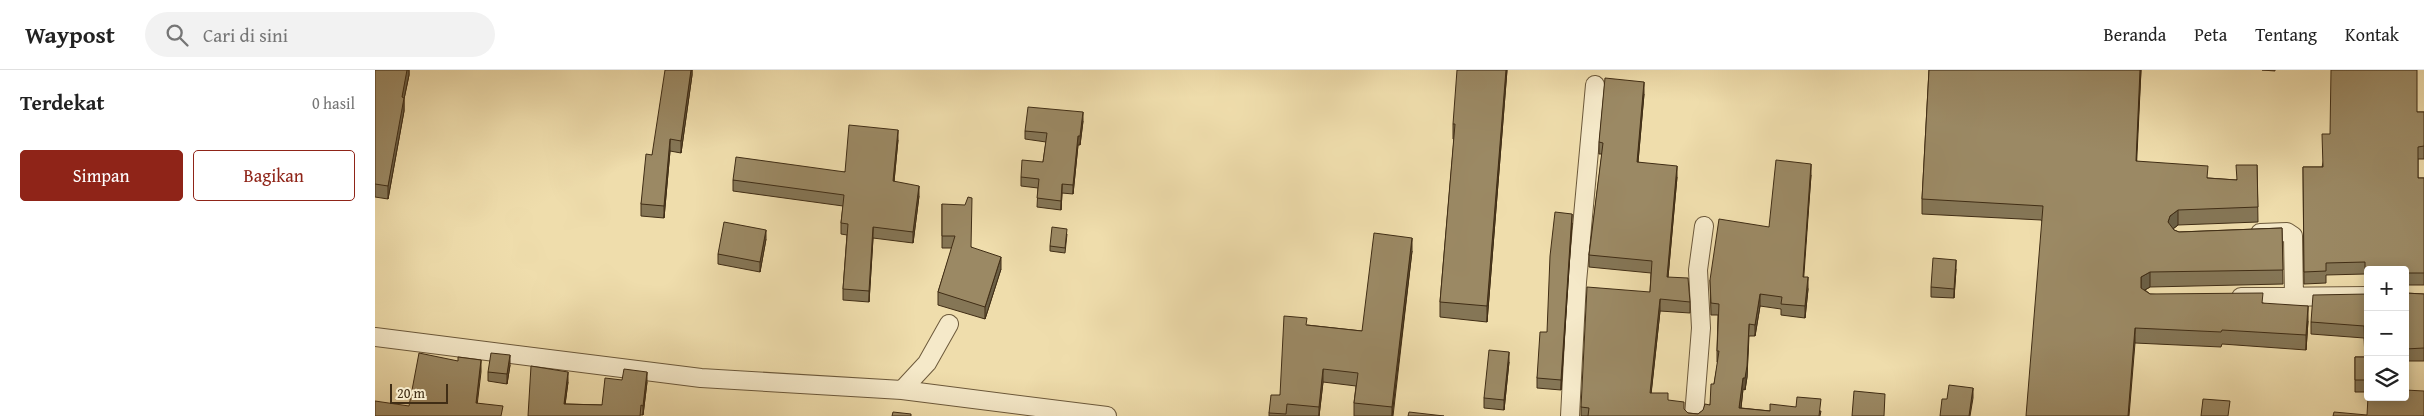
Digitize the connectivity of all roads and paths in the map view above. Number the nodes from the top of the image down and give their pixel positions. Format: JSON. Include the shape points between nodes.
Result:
{"nodes":[{"id":1,"x":1595,"y":86,"type":"dead end"},
{"id":2,"x":1704,"y":226,"type":"dead end"},
{"id":3,"x":2248,"y":233,"type":"edge"},
{"id":4,"x":2293,"y":296,"type":"junction"},
{"id":5,"x":2364,"y":296,"type":"edge"},
{"id":6,"x":2227,"y":297,"type":"edge"},
{"id":7,"x":949,"y":324,"type":"dead end"},
{"id":8,"x":375,"y":337,"type":"edge"},
{"id":9,"x":902,"y":390,"type":"junction"},
{"id":10,"x":1107,"y":416,"type":"edge"},
{"id":11,"x":1570,"y":416,"type":"edge"},
{"id":12,"x":1694,"y":416,"type":"edge"}],
"edges":[{"from":1,"to":11,"type":"street","via":[[1577,282]]},
{"from":2,"to":12,"type":"street","via":[[1698,270],[1701,328]]},
{"from":3,"to":4,"type":"street","via":[[2287,232],[2293,236]]},
{"from":4,"to":5,"type":"street"},
{"from":4,"to":6,"type":"street"},
{"from":7,"to":9,"type":"street","via":[[927,363]]},
{"from":8,"to":9,"type":"street","via":[[713,379]]},
{"from":9,"to":10,"type":"street"}]}
